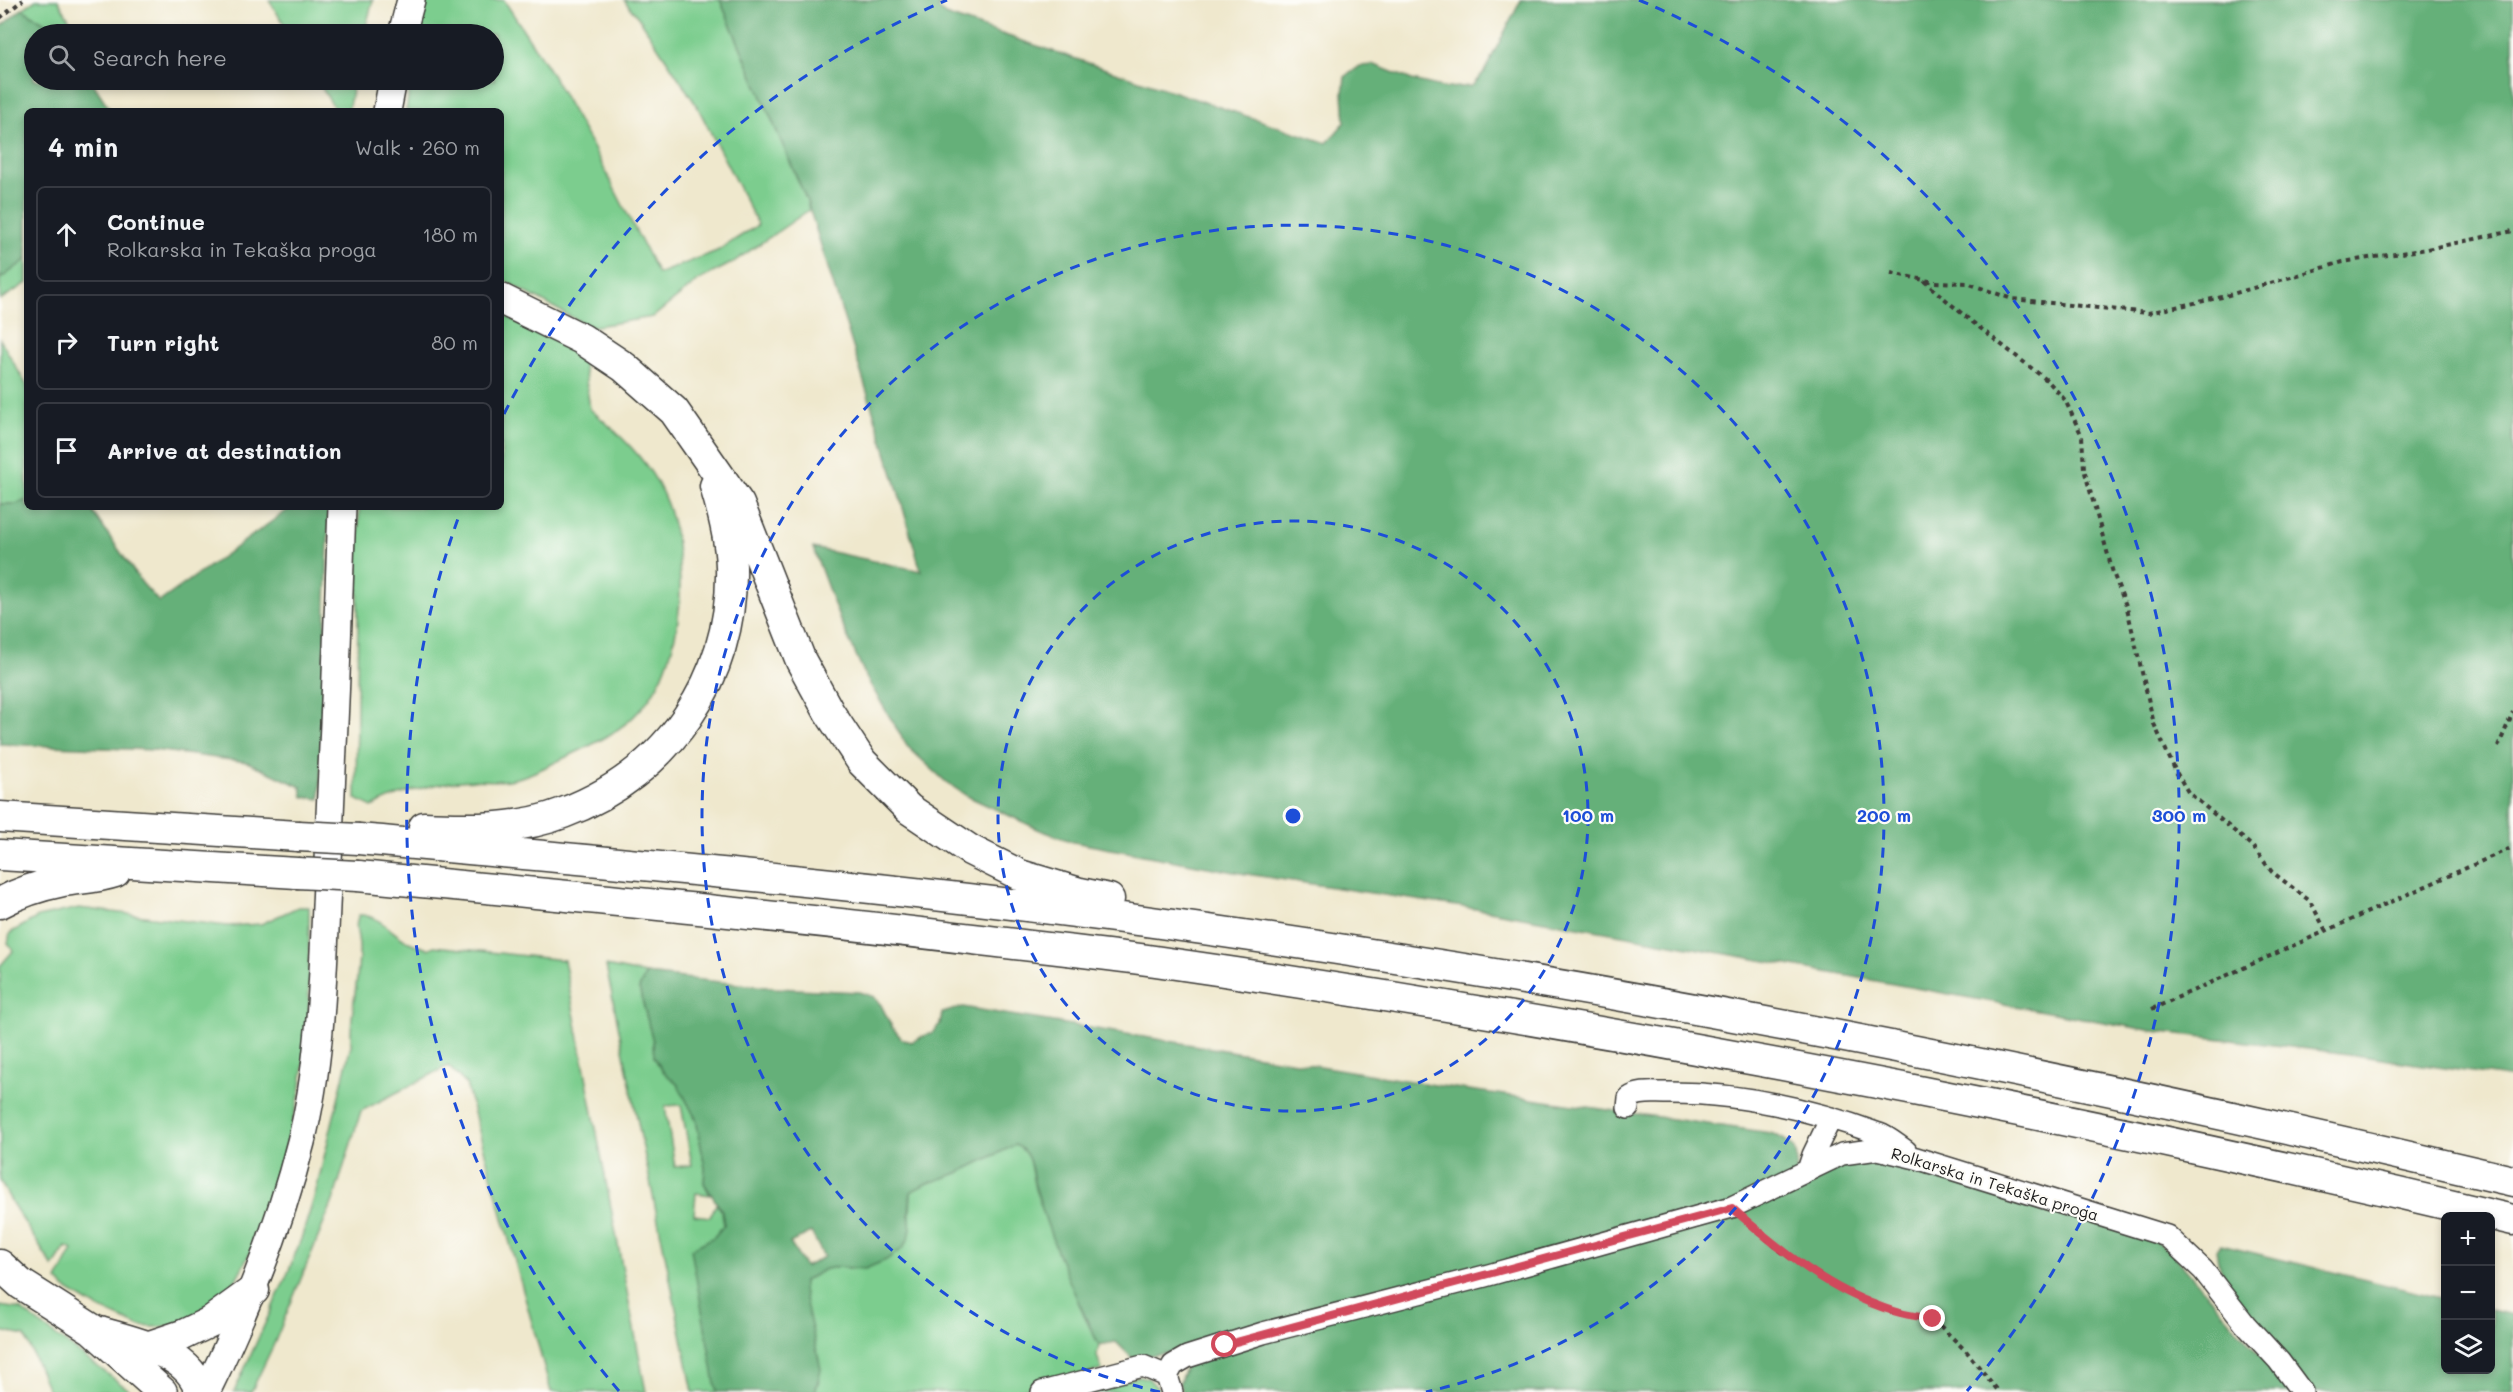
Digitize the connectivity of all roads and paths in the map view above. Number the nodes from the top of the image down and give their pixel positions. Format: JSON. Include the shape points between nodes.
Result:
{"nodes":[{"id":1,"x":23,"y":0,"type":"edge"},
{"id":2,"x":411,"y":0,"type":"edge"},
{"id":3,"x":0,"y":18,"type":"edge"},
{"id":4,"x":405,"y":24,"type":"edge"},
{"id":5,"x":391,"y":90,"type":"edge"},
{"id":6,"x":388,"y":108,"type":"edge"},
{"id":7,"x":2513,"y":231,"type":"edge"},
{"id":8,"x":1891,"y":273,"type":"dead end"},
{"id":9,"x":1924,"y":281,"type":"junction"},
{"id":10,"x":504,"y":300,"type":"edge"},
{"id":11,"x":705,"y":454,"type":"junction"},
{"id":12,"x":342,"y":510,"type":"edge"},
{"id":13,"x":2513,"y":712,"type":"edge"},
{"id":14,"x":2498,"y":747,"type":"dead end"},
{"id":15,"x":0,"y":817,"type":"edge"},
{"id":16,"x":359,"y":839,"type":"junction"},
{"id":17,"x":2513,"y":847,"type":"edge"},
{"id":18,"x":0,"y":855,"type":"edge"},
{"id":19,"x":142,"y":863,"type":"junction"},
{"id":20,"x":0,"y":903,"type":"edge"},
{"id":21,"x":1149,"y":922,"type":"junction"},
{"id":22,"x":2325,"y":931,"type":"junction"},
{"id":23,"x":2152,"y":1009,"type":"dead end"},
{"id":24,"x":1628,"y":1108,"type":"dead end"},
{"id":25,"x":1831,"y":1118,"type":"junction"},
{"id":26,"x":1916,"y":1158,"type":"junction"},
{"id":27,"x":1808,"y":1170,"type":"junction"},
{"id":28,"x":2513,"y":1181,"type":"edge"},
{"id":29,"x":1732,"y":1208,"type":"junction"},
{"id":30,"x":2513,"y":1220,"type":"edge"},
{"id":31,"x":0,"y":1265,"type":"edge"},
{"id":32,"x":254,"y":1290,"type":"junction"},
{"id":33,"x":92,"y":1329,"type":"junction"},
{"id":34,"x":147,"y":1347,"type":"junction"},
{"id":35,"x":1169,"y":1384,"type":"edge"},
{"id":36,"x":162,"y":1392,"type":"edge"},
{"id":37,"x":200,"y":1392,"type":"edge"},
{"id":38,"x":206,"y":1392,"type":"edge"},
{"id":39,"x":1042,"y":1392,"type":"edge"},
{"id":40,"x":1999,"y":1392,"type":"edge"},
{"id":41,"x":2302,"y":1392,"type":"edge"}],
"edges":[{"from":1,"to":3,"type":"path"},
{"from":2,"to":4,"type":"main road"},
{"from":5,"to":6,"type":"main road"},
{"from":7,"to":9,"type":"path","via":[[2343,262],[2222,297],[2148,312],[2012,299],[1967,284]]},
{"from":8,"to":9,"type":"path"},
{"from":9,"to":22,"type":"path","via":[[2048,381],[2065,400],[2082,436],[2084,469],[2113,573],[2127,608],[2154,724],[2175,772],[2188,792],[2252,846],[2272,872],[2310,901]]},
{"from":10,"to":11,"type":"highway","via":[[582,339],[624,367],[674,411]]},
{"from":11,"to":16,"type":"highway","via":[[723,513],[731,566],[728,608],[717,660],[677,733],[646,767],[609,793],[562,814],[506,826],[410,826]]},
{"from":11,"to":21,"type":"highway","via":[[739,504],[801,661],[862,762],[909,808],[970,850],[1020,875],[1080,894],[1107,898]]},
{"from":12,"to":32,"type":"main road","via":[[325,921],[314,1067],[302,1140]]},
{"from":13,"to":14,"type":"path"},
{"from":15,"to":16,"type":"highway","bridge":true},
{"from":16,"to":21,"type":"highway","via":[[786,878]]},
{"from":17,"to":22,"type":"path"},
{"from":18,"to":19,"type":"highway"},
{"from":19,"to":20,"type":"highway","via":[[97,879],[62,882]]},
{"from":19,"to":30,"type":"highway","bridge":true,"via":[[358,876],[775,915],[1140,959],[1628,1035],[1936,1093]]},
{"from":21,"to":28,"type":"highway","via":[[1480,972],[1913,1051]]},
{"from":22,"to":23,"type":"path"},
{"from":24,"to":25,"type":"street","via":[[1629,1098],[1634,1095],[1677,1093],[1762,1102]]},
{"from":25,"to":26,"type":"street","via":[[1882,1135]]},
{"from":25,"to":27,"type":"street"},
{"from":26,"to":27,"type":"street","name":"Rolkarska in Tekaška proga","via":[[1878,1149],[1842,1154]]},
{"from":26,"to":41,"type":"street","name":"Rolkarska in Tekaška proga","via":[[2167,1236],[2203,1270]]},
{"from":27,"to":29,"type":"street","name":"Rolkarska in Tekaška proga"},
{"from":29,"to":35,"type":"street","name":"Rolkarska in Tekaška proga","via":[[1187,1357],[1173,1365]]},
{"from":29,"to":40,"type":"path","via":[[1781,1251],[1842,1290],[1893,1312],[1933,1319]]},
{"from":31,"to":33,"type":"highway","via":[[21,1284]]},
{"from":32,"to":34,"type":"highway","via":[[210,1322]]},
{"from":32,"to":38,"type":"main road"},
{"from":33,"to":34,"type":"highway"},
{"from":33,"to":36,"type":"highway"},
{"from":34,"to":37,"type":"highway","via":[[189,1369]]},
{"from":35,"to":39,"type":"street","via":[[1143,1366]]}]}
